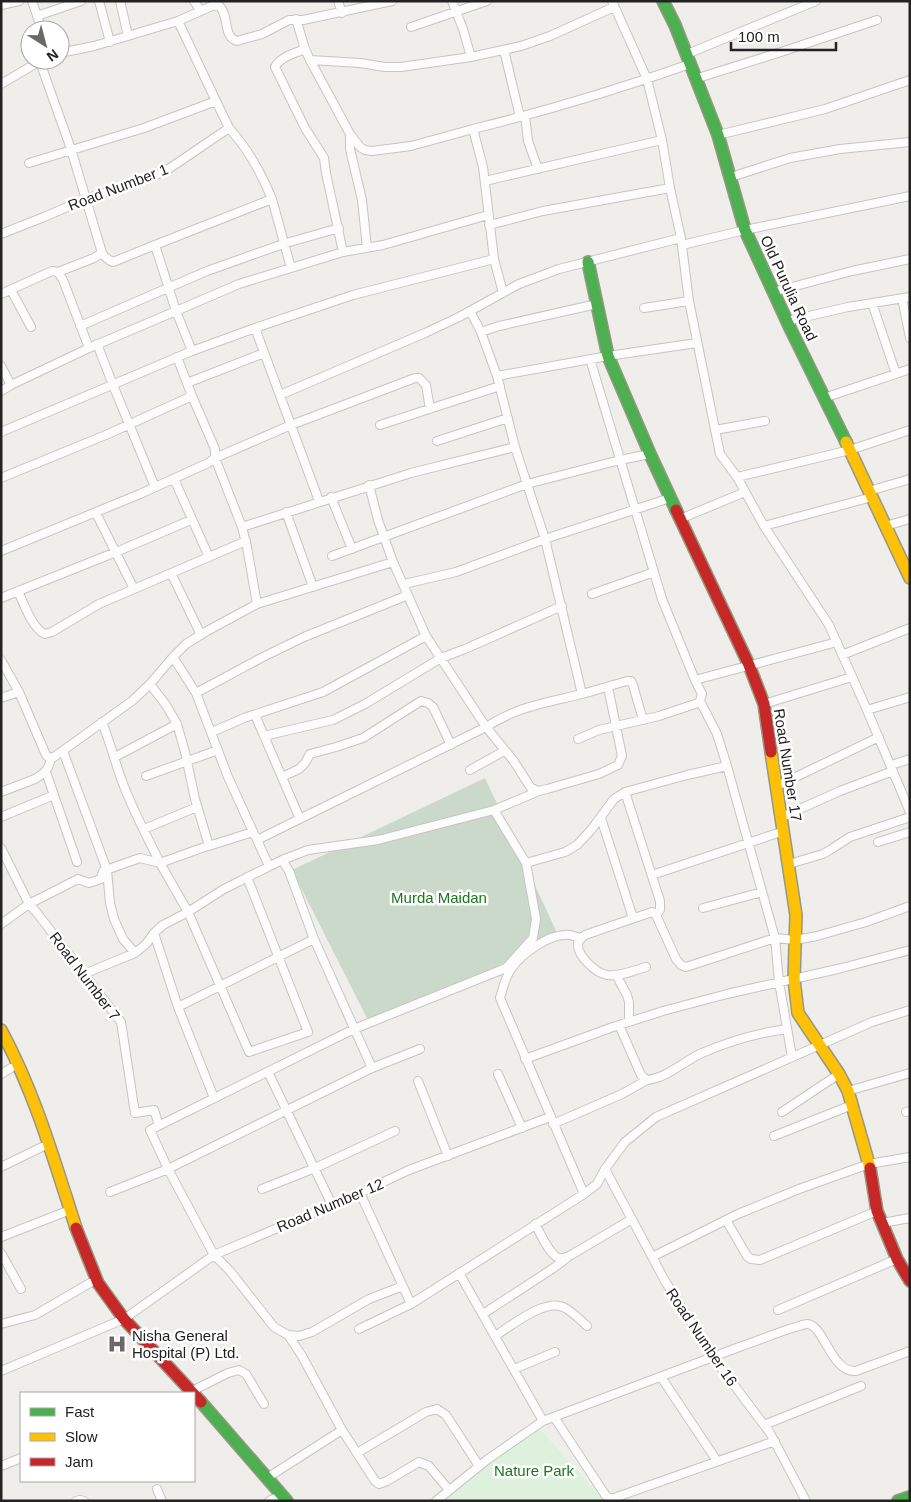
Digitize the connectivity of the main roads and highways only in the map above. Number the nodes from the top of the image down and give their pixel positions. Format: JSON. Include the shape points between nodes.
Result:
{"nodes":[{"id":1,"x":663,"y":1,"type":"edge"},
{"id":2,"x":588,"y":262,"type":"road end"},
{"id":3,"x":910,"y":578,"type":"edge"},
{"id":4,"x":1,"y":1030,"type":"edge"},
{"id":5,"x":1,"y":1048,"type":"edge"},
{"id":6,"x":6,"y":1071,"type":"edge"},
{"id":7,"x":910,"y":1281,"type":"edge"},
{"id":8,"x":121,"y":1320,"type":"junction"},
{"id":9,"x":188,"y":1392,"type":"edge"},
{"id":10,"x":195,"y":1400,"type":"edge"},
{"id":11,"x":195,"y":1406,"type":"edge"},
{"id":12,"x":910,"y":1497,"type":"edge"},
{"id":13,"x":278,"y":1500,"type":"edge"},
{"id":14,"x":898,"y":1501,"type":"edge"}],
"edges":[{"from":1,"to":3,"type":"main road","name":"Old Purulia Road","via":[[718,135],[745,230]]},
{"from":2,"to":7,"type":"main road","name":"Road Number 17","via":[[608,356],[764,704],[796,915],[794,978],[798,1013],[848,1091],[869,1164],[877,1210],[897,1260]]},
{"from":4,"to":8,"type":"main road","via":[[37,1108],[87,1258]]},
{"from":5,"to":6,"type":"main road"},
{"from":6,"to":8,"type":"main road","via":[[33,1120],[82,1266],[97,1294]]},
{"from":8,"to":9,"type":"main road"},
{"from":10,"to":13,"type":"main road","via":[[267,1478]]},
{"from":11,"to":13,"type":"main road"},
{"from":12,"to":14,"type":"main road"}]}
